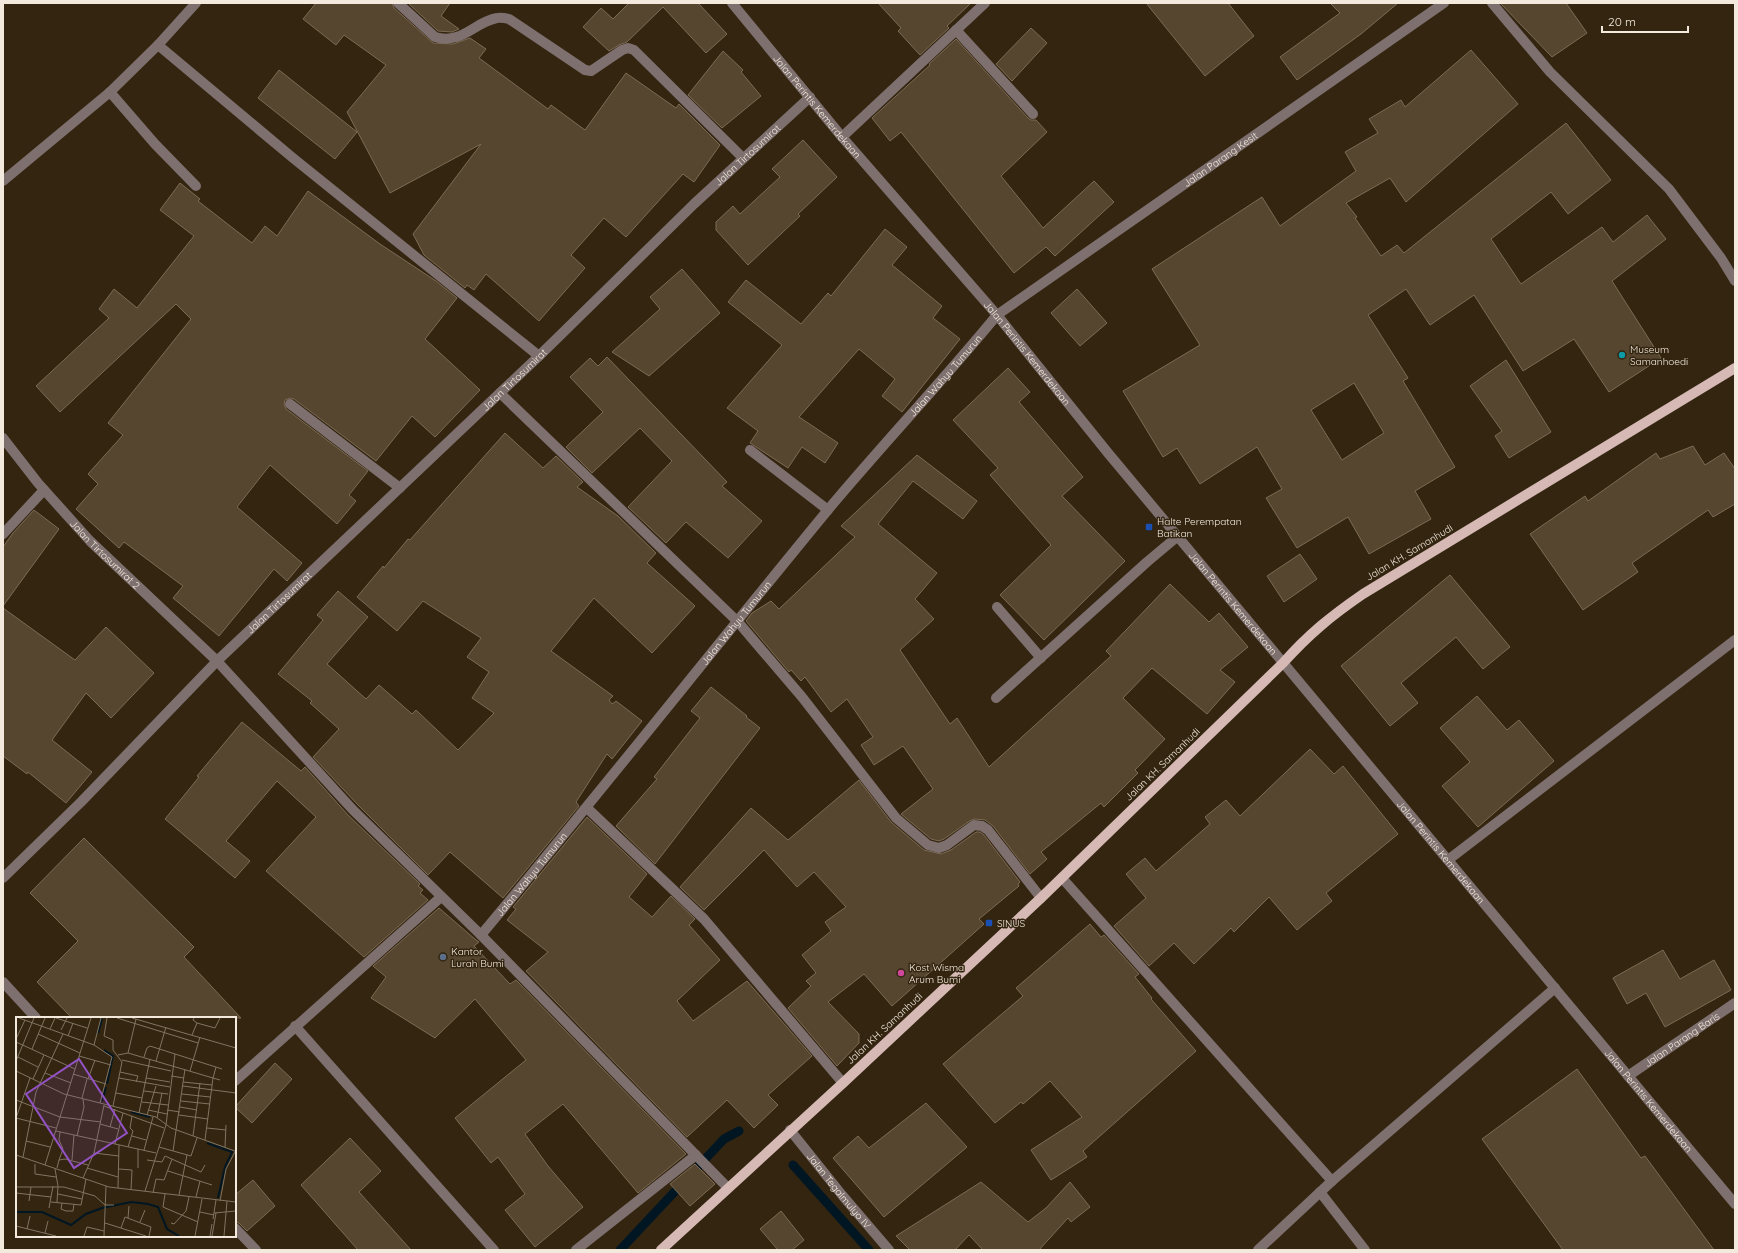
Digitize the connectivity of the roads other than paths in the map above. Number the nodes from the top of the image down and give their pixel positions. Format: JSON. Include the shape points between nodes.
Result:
{"nodes":[{"id":1,"x":196,"y":3,"type":"edge"},
{"id":2,"x":398,"y":3,"type":"edge"},
{"id":3,"x":732,"y":3,"type":"edge"},
{"id":4,"x":985,"y":3,"type":"edge"},
{"id":5,"x":1444,"y":3,"type":"edge"},
{"id":6,"x":1492,"y":3,"type":"edge"},
{"id":7,"x":956,"y":30,"type":"junction"},
{"id":8,"x":158,"y":45,"type":"junction"},
{"id":9,"x":110,"y":92,"type":"junction"},
{"id":10,"x":810,"y":97,"type":"junction"},
{"id":11,"x":1033,"y":114,"type":"dead end"},
{"id":12,"x":842,"y":137,"type":"junction"},
{"id":13,"x":743,"y":158,"type":"junction"},
{"id":14,"x":3,"y":181,"type":"edge"},
{"id":15,"x":196,"y":186,"type":"dead end"},
{"id":16,"x":1735,"y":281,"type":"edge"},
{"id":17,"x":996,"y":316,"type":"junction"},
{"id":18,"x":539,"y":356,"type":"junction"},
{"id":19,"x":1735,"y":368,"type":"edge"},
{"id":20,"x":500,"y":393,"type":"junction"},
{"id":21,"x":290,"y":404,"type":"dead end"},
{"id":22,"x":3,"y":438,"type":"edge"},
{"id":23,"x":750,"y":450,"type":"dead end"},
{"id":24,"x":400,"y":488,"type":"junction"},
{"id":25,"x":44,"y":490,"type":"junction"},
{"id":26,"x":828,"y":510,"type":"junction"},
{"id":27,"x":3,"y":534,"type":"edge"},
{"id":28,"x":1178,"y":536,"type":"junction"},
{"id":29,"x":997,"y":606,"type":"dead end"},
{"id":30,"x":738,"y":622,"type":"junction"},
{"id":31,"x":1735,"y":640,"type":"edge"},
{"id":32,"x":1041,"y":658,"type":"junction"},
{"id":33,"x":217,"y":661,"type":"junction"},
{"id":34,"x":1283,"y":663,"type":"junction"},
{"id":35,"x":996,"y":698,"type":"dead end"},
{"id":36,"x":587,"y":808,"type":"junction"},
{"id":37,"x":1448,"y":860,"type":"junction"},
{"id":38,"x":3,"y":878,"type":"edge"},
{"id":39,"x":1062,"y":878,"type":"junction"},
{"id":40,"x":441,"y":897,"type":"junction"},
{"id":41,"x":1041,"y":898,"type":"junction"},
{"id":42,"x":481,"y":935,"type":"junction"},
{"id":43,"x":3,"y":982,"type":"edge"},
{"id":44,"x":1555,"y":988,"type":"junction"},
{"id":45,"x":1735,"y":1003,"type":"edge"},
{"id":46,"x":35,"y":1017,"type":"edge"},
{"id":47,"x":295,"y":1026,"type":"junction"},
{"id":48,"x":1628,"y":1076,"type":"junction"},
{"id":49,"x":236,"y":1080,"type":"edge"},
{"id":50,"x":843,"y":1084,"type":"junction"},
{"id":51,"x":790,"y":1130,"type":"junction"},
{"id":52,"x":696,"y":1155,"type":"junction"},
{"id":53,"x":1332,"y":1181,"type":"junction"},
{"id":54,"x":728,"y":1188,"type":"junction"},
{"id":55,"x":1320,"y":1192,"type":"junction"},
{"id":56,"x":1735,"y":1204,"type":"edge"},
{"id":57,"x":236,"y":1229,"type":"edge"},
{"id":58,"x":256,"y":1250,"type":"edge"},
{"id":59,"x":494,"y":1250,"type":"edge"},
{"id":60,"x":576,"y":1250,"type":"edge"},
{"id":61,"x":661,"y":1250,"type":"edge"},
{"id":62,"x":889,"y":1250,"type":"edge"},
{"id":63,"x":1258,"y":1250,"type":"edge"},
{"id":64,"x":1365,"y":1250,"type":"edge"}],
"edges":[{"from":1,"to":8,"type":"street"},
{"from":2,"to":13,"type":"street","via":[[435,37],[441,39],[460,36],[498,17],[509,19],[585,70],[591,71],[622,50],[634,50]]},
{"from":3,"to":10,"type":"street","name":"Jalan Perintis Kemerdekaan"},
{"from":4,"to":7,"type":"street"},
{"from":5,"to":17,"type":"street","name":"Jalan Parang Kesit"},
{"from":6,"to":16,"type":"street","via":[[1550,72],[1669,190],[1721,258]]},
{"from":7,"to":11,"type":"street"},
{"from":7,"to":12,"type":"street"},
{"from":8,"to":9,"type":"street"},
{"from":8,"to":18,"type":"street","via":[[293,158]]},
{"from":9,"to":14,"type":"street"},
{"from":9,"to":15,"type":"street"},
{"from":10,"to":12,"type":"street","name":"Jalan Perintis Kemerdekaan"},
{"from":10,"to":13,"type":"street","name":"Jalan Tirtosumirat"},
{"from":12,"to":17,"type":"street","name":"Jalan Perintis Kemerdekaan"},
{"from":13,"to":18,"type":"street","name":"Jalan Tirtosumirat"},
{"from":17,"to":26,"type":"street","name":"Jalan Wahyu Tumurun"},
{"from":17,"to":28,"type":"street","name":"Jalan Perintis Kemerdekaan"},
{"from":18,"to":20,"type":"street","name":"Jalan Tirtosumirat"},
{"from":19,"to":34,"type":"main road","name":"Jalan KH. Samanhudi","via":[[1363,594],[1327,619]]},
{"from":20,"to":24,"type":"street","name":"Jalan Tirtosumirat"},
{"from":20,"to":30,"type":"street"},
{"from":21,"to":24,"type":"street"},
{"from":22,"to":25,"type":"street","name":"Jalan Tirtosumirat 2"},
{"from":23,"to":26,"type":"street"},
{"from":24,"to":33,"type":"street","name":"Jalan Tirtosumirat"},
{"from":25,"to":27,"type":"street"},
{"from":25,"to":33,"type":"street","name":"Jalan Tirtosumirat 2","via":[[90,541]]},
{"from":26,"to":30,"type":"street","name":"Jalan Wahyu Tumurun"},
{"from":28,"to":32,"type":"street"},
{"from":28,"to":34,"type":"street","name":"Jalan Perintis Kemerdekaan"},
{"from":29,"to":32,"type":"street"},
{"from":30,"to":36,"type":"street","name":"Jalan Wahyu Tumurun"},
{"from":30,"to":41,"type":"street","via":[[802,697],[896,818],[928,845],[939,848],[974,826],[982,826],[988,830]]},
{"from":31,"to":37,"type":"street"},
{"from":32,"to":35,"type":"street"},
{"from":33,"to":38,"type":"street","name":"Jalan Tirtosumirat","via":[[81,802]]},
{"from":33,"to":40,"type":"street","name":"Jalan Tirtosumirat 2","via":[[353,810]]},
{"from":34,"to":37,"type":"street","name":"Jalan Perintis Kemerdekaan"},
{"from":34,"to":39,"type":"main road","name":"Jalan KH. Samanhudi"},
{"from":36,"to":42,"type":"street","name":"Jalan Wahyu Tumurun"},
{"from":36,"to":50,"type":"street","via":[[704,919]]},
{"from":37,"to":44,"type":"street","name":"Jalan Perintis Kemerdekaan"},
{"from":39,"to":41,"type":"main road","name":"Jalan KH. Samanhudi"},
{"from":39,"to":53,"type":"street"},
{"from":40,"to":42,"type":"street","name":"Jalan Tirtosumirat 2"},
{"from":40,"to":47,"type":"street"},
{"from":41,"to":50,"type":"main road","name":"Jalan KH. Samanhudi"},
{"from":42,"to":52,"type":"street","name":"Jalan Tirtosumirat 2"},
{"from":43,"to":46,"type":"street"},
{"from":44,"to":48,"type":"street","name":"Jalan Perintis Kemerdekaan"},
{"from":44,"to":53,"type":"street"},
{"from":45,"to":48,"type":"street","name":"Jalan Parang Baris"},
{"from":47,"to":49,"type":"street"},
{"from":47,"to":59,"type":"street"},
{"from":48,"to":56,"type":"street","name":"Jalan Perintis Kemerdekaan"},
{"from":50,"to":51,"type":"main road","name":"Jalan KH. Samanhudi"},
{"from":51,"to":54,"type":"main road","name":"Jalan KH. Samanhudi"},
{"from":51,"to":62,"type":"street","name":"Jalan Tegalmulyo IV"},
{"from":52,"to":54,"type":"street","name":"Jalan Tirtosumirat 2"},
{"from":52,"to":60,"type":"street"},
{"from":53,"to":55,"type":"street"},
{"from":54,"to":61,"type":"main road","name":"Jalan KH. Samanhudi"},
{"from":55,"to":63,"type":"street"},
{"from":55,"to":64,"type":"street"},
{"from":57,"to":58,"type":"street"}]}
